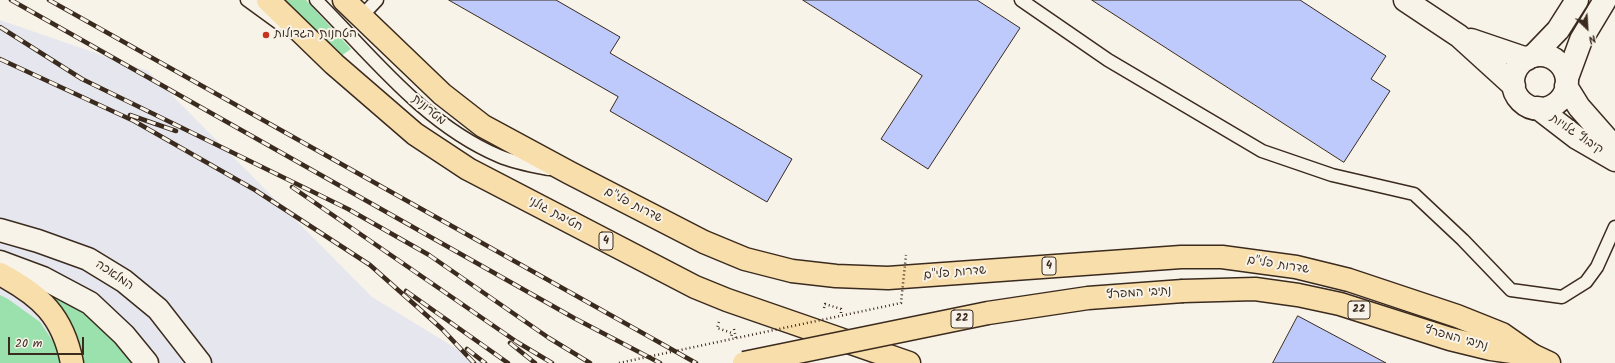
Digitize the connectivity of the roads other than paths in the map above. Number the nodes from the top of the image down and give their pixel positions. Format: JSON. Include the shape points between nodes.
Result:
{"nodes":[{"id":1,"x":247,"y":0,"type":"edge"},
{"id":2,"x":268,"y":0,"type":"edge"},
{"id":3,"x":316,"y":0,"type":"edge"},
{"id":4,"x":344,"y":0,"type":"edge"},
{"id":5,"x":377,"y":0,"type":"edge"},
{"id":6,"x":1021,"y":0,"type":"edge"},
{"id":7,"x":1405,"y":0,"type":"edge"},
{"id":8,"x":1577,"y":0,"type":"edge"},
{"id":9,"x":1605,"y":0,"type":"edge"},
{"id":10,"x":361,"y":17,"type":"junction"},
{"id":11,"x":1459,"y":36,"type":"junction"},
{"id":12,"x":1530,"y":58,"type":"junction"},
{"id":13,"x":334,"y":64,"type":"junction"},
{"id":14,"x":1567,"y":82,"type":"junction"},
{"id":15,"x":1514,"y":86,"type":"junction"},
{"id":16,"x":1538,"y":108,"type":"junction"},
{"id":17,"x":1615,"y":148,"type":"edge"},
{"id":18,"x":1615,"y":160,"type":"edge"},
{"id":19,"x":570,"y":173,"type":"junction"},
{"id":20,"x":1615,"y":227,"type":"edge"},
{"id":21,"x":0,"y":230,"type":"edge"},
{"id":22,"x":0,"y":262,"type":"edge"},
{"id":23,"x":0,"y":274,"type":"edge"},
{"id":24,"x":1540,"y":359,"type":"edge"},
{"id":25,"x":72,"y":363,"type":"edge"},
{"id":26,"x":147,"y":363,"type":"edge"},
{"id":27,"x":200,"y":363,"type":"edge"},
{"id":28,"x":744,"y":363,"type":"edge"},
{"id":29,"x":909,"y":363,"type":"edge"}],
"edges":[{"from":1,"to":13,"type":"lane"},
{"from":2,"to":13,"type":"highway","name":"חטיבת גולני","number":"4"},
{"from":3,"to":19,"type":"lane","name":"מטרונית","via":[[379,67],[452,131],[501,157]]},
{"from":4,"to":10,"type":"highway"},
{"from":5,"to":10,"type":"lane"},
{"from":6,"to":20,"type":"lane","via":[[1108,60],[1262,151],[1332,175],[1414,194],[1511,290],[1562,297],[1586,282],[1597,267]]},
{"from":7,"to":11,"type":"street"},
{"from":8,"to":12,"type":"street","via":[[1558,30]]},
{"from":9,"to":14,"type":"street","via":[[1581,40]]},
{"from":10,"to":19,"type":"highway","name":"שדרות פלי\"ם","number":"4","via":[[442,94],[483,126]]},
{"from":11,"to":12,"type":"street"},
{"from":11,"to":15,"type":"street"},
{"from":12,"to":14,"type":"street","via":[[1548,56],[1555,60],[1565,71]]},
{"from":12,"to":15,"type":"street","via":[[1517,69]]},
{"from":13,"to":29,"type":"highway","name":"חטיבת גולני","number":"4","via":[[415,134],[468,170],[695,287]]},
{"from":14,"to":16,"type":"street","via":[[1560,100],[1546,108]]},
{"from":14,"to":17,"type":"street","name":"קיבוץ גלויות","via":[[1579,106]]},
{"from":15,"to":16,"type":"street","via":[[1522,101]]},
{"from":16,"to":18,"type":"street","name":"קיבוץ גלויות","via":[[1577,138]]},
{"from":19,"to":24,"type":"highway","name":"שדרות פלי\"ם","number":"4","via":[[704,242],[745,259],[792,271],[888,278],[1181,257],[1222,257],[1296,267],[1349,280],[1502,334]]},
{"from":21,"to":27,"type":"street","name":"המלאכה","via":[[88,259],[124,281],[158,309]]},
{"from":22,"to":26,"type":"street","via":[[43,278],[90,303],[124,335]]},
{"from":23,"to":25,"type":"highway","via":[[33,294],[53,314],[68,343]]},
{"from":24,"to":28,"type":"highway","name":"נתיבי המפרץ","number":"22","bridge":true,"via":[[1450,339],[1340,304],[1255,289],[1088,298],[988,313]]}]}
